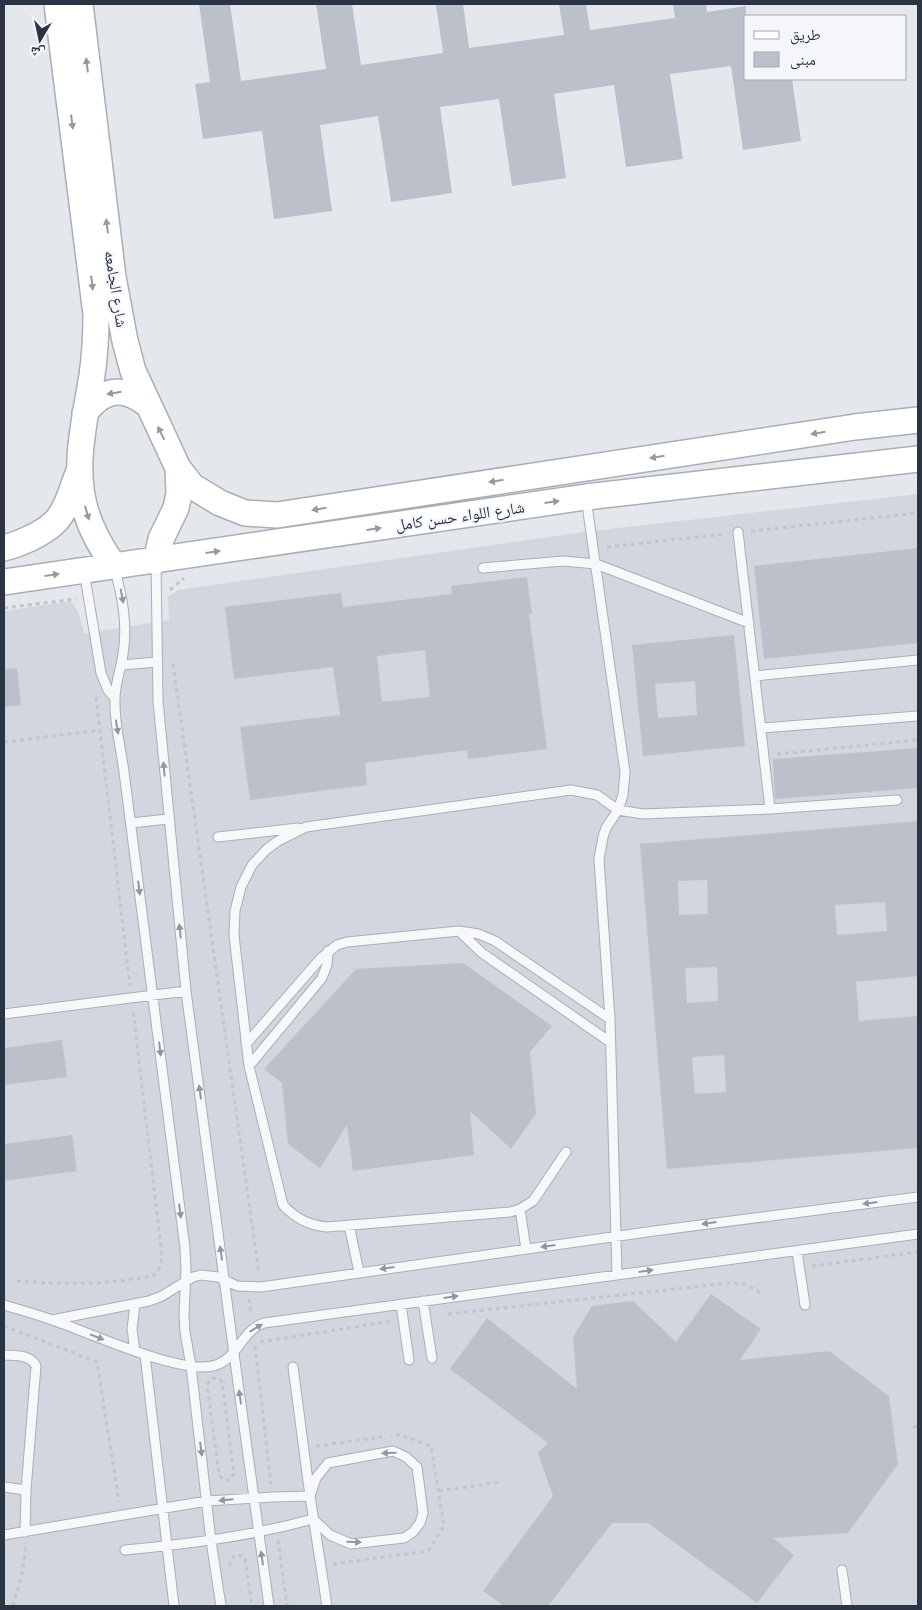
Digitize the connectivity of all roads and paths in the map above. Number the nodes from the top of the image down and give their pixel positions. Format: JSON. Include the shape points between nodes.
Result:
{"nodes":[{"id":1,"x":57,"y":4,"type":"edge"},
{"id":2,"x":80,"y":4,"type":"edge"},
{"id":3,"x":125,"y":341,"type":"junction"},
{"id":4,"x":96,"y":343,"type":"junction"},
{"id":5,"x":148,"y":404,"type":"junction"},
{"id":6,"x":85,"y":413,"type":"junction"},
{"id":7,"x":918,"y":420,"type":"edge"},
{"id":8,"x":855,"y":427,"type":"junction"},
{"id":9,"x":918,"y":459,"type":"edge"},
{"id":10,"x":858,"y":466,"type":"junction"},
{"id":11,"x":178,"y":468,"type":"junction"},
{"id":12,"x":80,"y":469,"type":"junction"},
{"id":13,"x":586,"y":497,"type":"junction"},
{"id":14,"x":918,"y":513,"type":"edge"},
{"id":15,"x":738,"y":532,"type":"junction"},
{"id":16,"x":4,"y":548,"type":"edge"},
{"id":17,"x":594,"y":548,"type":"junction"},
{"id":18,"x":156,"y":561,"type":"junction"},
{"id":19,"x":596,"y":564,"type":"junction"},
{"id":20,"x":114,"y":566,"type":"junction"},
{"id":21,"x":483,"y":568,"type":"dead end"},
{"id":22,"x":84,"y":571,"type":"junction"},
{"id":23,"x":4,"y":582,"type":"edge"},
{"id":24,"x":80,"y":602,"type":"dead end"},
{"id":25,"x":4,"y":608,"type":"edge"},
{"id":26,"x":748,"y":623,"type":"junction"},
{"id":27,"x":172,"y":657,"type":"dead end"},
{"id":28,"x":918,"y":660,"type":"edge"},
{"id":29,"x":157,"y":662,"type":"junction"},
{"id":30,"x":121,"y":665,"type":"junction"},
{"id":31,"x":755,"y":676,"type":"junction"},
{"id":32,"x":115,"y":698,"type":"junction"},
{"id":33,"x":918,"y":716,"type":"edge"},
{"id":34,"x":117,"y":728,"type":"junction"},
{"id":35,"x":761,"y":728,"type":"junction"},
{"id":36,"x":918,"y":740,"type":"edge"},
{"id":37,"x":4,"y":742,"type":"edge"},
{"id":38,"x":764,"y":755,"type":"junction"},
{"id":39,"x":897,"y":800,"type":"dead end"},
{"id":40,"x":770,"y":809,"type":"junction"},
{"id":41,"x":618,"y":810,"type":"junction"},
{"id":42,"x":168,"y":819,"type":"junction"},
{"id":43,"x":130,"y":823,"type":"junction"},
{"id":44,"x":306,"y":827,"type":"junction"},
{"id":45,"x":218,"y":837,"type":"dead end"},
{"id":46,"x":459,"y":931,"type":"junction"},
{"id":47,"x":328,"y":951,"type":"junction"},
{"id":48,"x":186,"y":992,"type":"junction"},
{"id":49,"x":153,"y":996,"type":"junction"},
{"id":50,"x":4,"y":1014,"type":"edge"},
{"id":51,"x":610,"y":1019,"type":"junction"},
{"id":52,"x":610,"y":1042,"type":"junction"},
{"id":53,"x":246,"y":1044,"type":"junction"},
{"id":54,"x":249,"y":1066,"type":"junction"},
{"id":55,"x":566,"y":1152,"type":"dead end"},
{"id":56,"x":918,"y":1197,"type":"edge"},
{"id":57,"x":520,"y":1210,"type":"junction"},
{"id":58,"x":349,"y":1225,"type":"junction"},
{"id":59,"x":918,"y":1234,"type":"edge"},
{"id":60,"x":617,"y":1236,"type":"junction"},
{"id":61,"x":526,"y":1248,"type":"junction"},
{"id":62,"x":798,"y":1251,"type":"junction"},
{"id":63,"x":918,"y":1252,"type":"edge"},
{"id":64,"x":800,"y":1267,"type":"junction"},
{"id":65,"x":359,"y":1272,"type":"junction"},
{"id":66,"x":617,"y":1274,"type":"junction"},
{"id":67,"x":186,"y":1281,"type":"junction"},
{"id":68,"x":225,"y":1281,"type":"junction"},
{"id":69,"x":261,"y":1286,"type":"junction"},
{"id":70,"x":763,"y":1294,"type":"dead end"},
{"id":71,"x":423,"y":1301,"type":"junction"},
{"id":72,"x":401,"y":1304,"type":"junction"},
{"id":73,"x":4,"y":1305,"type":"edge"},
{"id":74,"x":135,"y":1305,"type":"junction"},
{"id":75,"x":804,"y":1305,"type":"dead end"},
{"id":76,"x":425,"y":1316,"type":"junction"},
{"id":77,"x":52,"y":1320,"type":"junction"},
{"id":78,"x":403,"y":1320,"type":"junction"},
{"id":79,"x":4,"y":1326,"type":"edge"},
{"id":80,"x":253,"y":1328,"type":"junction"},
{"id":81,"x":135,"y":1351,"type":"junction"},
{"id":82,"x":234,"y":1354,"type":"junction"},
{"id":83,"x":4,"y":1355,"type":"edge"},
{"id":84,"x":146,"y":1355,"type":"junction"},
{"id":85,"x":432,"y":1358,"type":"dead end"},
{"id":86,"x":409,"y":1360,"type":"dead end"},
{"id":87,"x":191,"y":1366,"type":"junction"},
{"id":88,"x":293,"y":1367,"type":"dead end"},
{"id":89,"x":918,"y":1426,"type":"edge"},
{"id":90,"x":913,"y":1427,"type":"dead end"},
{"id":91,"x":303,"y":1448,"type":"junction"},
{"id":92,"x":234,"y":1474,"type":"joint"},
{"id":93,"x":501,"y":1482,"type":"dead end"},
{"id":94,"x":4,"y":1487,"type":"edge"},
{"id":95,"x":26,"y":1490,"type":"junction"},
{"id":96,"x":440,"y":1491,"type":"junction"},
{"id":97,"x":310,"y":1496,"type":"junction"},
{"id":98,"x":273,"y":1497,"type":"junction"},
{"id":99,"x":254,"y":1498,"type":"junction"},
{"id":100,"x":207,"y":1501,"type":"junction"},
{"id":101,"x":163,"y":1508,"type":"junction"},
{"id":102,"x":121,"y":1516,"type":"junction"},
{"id":103,"x":313,"y":1519,"type":"junction"},
{"id":104,"x":276,"y":1529,"type":"junction"},
{"id":105,"x":25,"y":1532,"type":"junction"},
{"id":106,"x":258,"y":1533,"type":"junction"},
{"id":107,"x":4,"y":1535,"type":"edge"},
{"id":108,"x":211,"y":1541,"type":"junction"},
{"id":109,"x":167,"y":1546,"type":"junction"},
{"id":110,"x":125,"y":1550,"type":"dead end"},
{"id":111,"x":321,"y":1566,"type":"junction"},
{"id":112,"x":842,"y":1570,"type":"dead end"},
{"id":113,"x":231,"y":1573,"type":"dead end"},
{"id":114,"x":13,"y":1606,"type":"edge"},
{"id":115,"x":174,"y":1606,"type":"edge"},
{"id":116,"x":221,"y":1606,"type":"edge"},
{"id":117,"x":252,"y":1606,"type":"edge"},
{"id":118,"x":269,"y":1606,"type":"edge"},
{"id":119,"x":287,"y":1606,"type":"edge"},
{"id":120,"x":327,"y":1606,"type":"edge"},
{"id":121,"x":847,"y":1606,"type":"edge"}],
"edges":[{"from":1,"to":4,"type":"main road","name":"شارع الجامعه","one_way":true,"via":[[96,314]]},
{"from":3,"to":2,"type":"main road","name":"شارع الجامعه","one_way":true,"via":[[113,278]]},
{"from":3,"to":4,"type":"main road"},
{"from":3,"to":5,"type":"main road","name":"شارع الجامعه","via":[[133,371]]},
{"from":4,"to":6,"type":"main road","name":"شارع الجامعه"},
{"from":5,"to":6,"type":"main road","one_way":true,"via":[[136,395],[121,391],[94,401]]},
{"from":11,"to":5,"type":"main road","name":"شارع الجامعه","one_way":true},
{"from":6,"to":12,"type":"main road","name":"شارع الجامعه"},
{"from":7,"to":8,"type":"main road","name":"شارع اللواء حسن كامل"},
{"from":8,"to":10,"type":"main road"},
{"from":8,"to":11,"type":"main road","name":"شارع اللواء حسن كامل","one_way":true,"via":[[276,515],[245,514],[220,504],[192,486]]},
{"from":9,"to":10,"type":"main road","name":"شارع اللواء حسن كامل"},
{"from":10,"to":13,"type":"main road","name":"شارع اللواء حسن كامل"},
{"from":11,"to":18,"type":"main road","name":"شارع الجامعه","via":[[176,508],[161,539]]},
{"from":12,"to":16,"type":"main road","via":[[64,508],[54,523],[34,536]]},
{"from":12,"to":20,"type":"main road","name":"شارع الجامعه","one_way":true,"via":[[81,490],[90,524]]},
{"from":13,"to":17,"type":"lane"},
{"from":18,"to":13,"type":"main road","name":"شارع اللواء حسن كامل","one_way":true},
{"from":14,"to":15,"type":"path"},
{"from":15,"to":17,"type":"path"},
{"from":15,"to":26,"type":"lane"},
{"from":17,"to":19,"type":"lane"},
{"from":18,"to":20,"type":"main road","name":"شارع اللواء حسن كامل"},
{"from":18,"to":29,"type":"lane"},
{"from":19,"to":21,"type":"lane","via":[[563,561]]},
{"from":19,"to":26,"type":"lane"},
{"from":19,"to":41,"type":"lane","via":[[625,772]]},
{"from":20,"to":22,"type":"main road","name":"شارع اللواء حسن كامل"},
{"from":20,"to":30,"type":"lane","one_way":true,"via":[[124,607]]},
{"from":23,"to":22,"type":"main road","name":"شارع اللواء حسن كامل","one_way":true},
{"from":22,"to":32,"type":"lane","via":[[102,674]]},
{"from":24,"to":25,"type":"path","via":[[74,599]]},
{"from":26,"to":31,"type":"lane"},
{"from":27,"to":69,"type":"path"},
{"from":28,"to":31,"type":"lane"},
{"from":29,"to":30,"type":"lane"},
{"from":42,"to":29,"type":"lane","one_way":true},
{"from":30,"to":32,"type":"lane"},
{"from":31,"to":35,"type":"lane"},
{"from":32,"to":34,"type":"lane","one_way":true},
{"from":33,"to":35,"type":"lane"},
{"from":34,"to":37,"type":"path"},
{"from":34,"to":43,"type":"lane"},
{"from":35,"to":38,"type":"lane"},
{"from":36,"to":38,"type":"path"},
{"from":38,"to":40,"type":"lane"},
{"from":39,"to":40,"type":"lane"},
{"from":40,"to":41,"type":"lane","via":[[643,814]]},
{"from":41,"to":44,"type":"lane","via":[[597,795],[571,790]]},
{"from":41,"to":51,"type":"lane","via":[[606,828],[600,847]]},
{"from":42,"to":43,"type":"lane"},
{"from":48,"to":42,"type":"lane","one_way":true},
{"from":43,"to":49,"type":"lane","one_way":true},
{"from":44,"to":45,"type":"lane"},
{"from":44,"to":53,"type":"lane","via":[[268,849],[252,865],[241,887],[234,935]]},
{"from":46,"to":47,"type":"lane","via":[[346,942]]},
{"from":46,"to":51,"type":"lane","via":[[495,941]]},
{"from":46,"to":52,"type":"lane","via":[[482,953]]},
{"from":47,"to":53,"type":"lane"},
{"from":47,"to":54,"type":"lane","via":[[322,978]]},
{"from":48,"to":49,"type":"lane"},
{"from":68,"to":48,"type":"lane","one_way":true},
{"from":49,"to":50,"type":"lane"},
{"from":49,"to":67,"type":"lane","one_way":true,"via":[[185,1248]]},
{"from":51,"to":52,"type":"lane"},
{"from":52,"to":60,"type":"lane"},
{"from":53,"to":54,"type":"lane"},
{"from":54,"to":58,"type":"lane","via":[[284,1205],[296,1218],[316,1226]]},
{"from":55,"to":57,"type":"lane","via":[[533,1201]]},
{"from":56,"to":60,"type":"lane","one_way":true},
{"from":57,"to":58,"type":"lane"},
{"from":57,"to":61,"type":"lane"},
{"from":58,"to":65,"type":"lane"},
{"from":59,"to":62,"type":"lane"},
{"from":60,"to":61,"type":"lane","one_way":true},
{"from":60,"to":66,"type":"lane"},
{"from":61,"to":65,"type":"lane","one_way":true},
{"from":62,"to":64,"type":"lane"},
{"from":66,"to":62,"type":"lane","one_way":true},
{"from":63,"to":64,"type":"path"},
{"from":64,"to":75,"type":"lane"},
{"from":65,"to":69,"type":"lane"},
{"from":71,"to":66,"type":"lane","one_way":true},
{"from":67,"to":68,"type":"lane","via":[[210,1275]]},
{"from":67,"to":74,"type":"lane","via":[[162,1296]]},
{"from":67,"to":87,"type":"lane","via":[[184,1315]]},
{"from":68,"to":69,"type":"lane","via":[[242,1287]]},
{"from":68,"to":82,"type":"lane"},
{"from":69,"to":80,"type":"path","via":[[262,1296],[248,1298]]},
{"from":70,"to":76,"type":"path","via":[[745,1284],[729,1282]]},
{"from":71,"to":72,"type":"lane"},
{"from":71,"to":76,"type":"lane"},
{"from":72,"to":78,"type":"lane"},
{"from":80,"to":72,"type":"lane","one_way":true,"via":[[264,1323]]},
{"from":73,"to":77,"type":"lane"},
{"from":74,"to":77,"type":"lane"},
{"from":74,"to":81,"type":"lane","via":[[132,1329]]},
{"from":76,"to":85,"type":"lane"},
{"from":77,"to":81,"type":"lane","one_way":true},
{"from":78,"to":86,"type":"lane"},
{"from":78,"to":98,"type":"path","via":[[254,1343]]},
{"from":79,"to":102,"type":"path","via":[[97,1362]]},
{"from":80,"to":82,"type":"lane"},
{"from":81,"to":84,"type":"lane"},
{"from":82,"to":87,"type":"lane","via":[[215,1366]]},
{"from":99,"to":82,"type":"lane","one_way":true},
{"from":83,"to":95,"type":"lane","via":[[28,1357],[36,1366]]},
{"from":84,"to":87,"type":"lane"},
{"from":84,"to":101,"type":"lane"},
{"from":87,"to":100,"type":"lane","one_way":true},
{"from":88,"to":91,"type":"lane"},
{"from":89,"to":90,"type":"path"},
{"from":91,"to":96,"type":"path","via":[[401,1435],[431,1446]]},
{"from":91,"to":97,"type":"lane"},
{"from":92,"to":92,"type":"path","via":[[226,1481],[219,1474],[207,1385],[212,1378],[222,1382]]},
{"from":93,"to":96,"type":"path"},
{"from":94,"to":95,"type":"lane"},
{"from":95,"to":105,"type":"lane"},
{"from":96,"to":111,"type":"path","via":[[444,1526],[428,1551]]},
{"from":97,"to":98,"type":"lane"},
{"from":97,"to":103,"type":"lane"},
{"from":103,"to":97,"type":"lane","one_way":true,"via":[[330,1535],[351,1544],[404,1538],[420,1523],[423,1513],[417,1467],[393,1451],[328,1463],[316,1478]]},
{"from":98,"to":99,"type":"lane"},
{"from":99,"to":100,"type":"lane","one_way":true},
{"from":99,"to":106,"type":"lane"},
{"from":100,"to":101,"type":"lane"},
{"from":100,"to":108,"type":"lane"},
{"from":101,"to":102,"type":"lane"},
{"from":101,"to":109,"type":"lane"},
{"from":102,"to":105,"type":"lane"},
{"from":103,"to":104,"type":"lane"},
{"from":103,"to":111,"type":"lane"},
{"from":104,"to":106,"type":"lane"},
{"from":104,"to":119,"type":"path"},
{"from":105,"to":107,"type":"lane"},
{"from":105,"to":114,"type":"path","via":[[25,1561]]},
{"from":106,"to":108,"type":"lane"},
{"from":118,"to":106,"type":"lane","one_way":true},
{"from":108,"to":109,"type":"lane"},
{"from":108,"to":116,"type":"lane"},
{"from":109,"to":110,"type":"lane"},
{"from":109,"to":115,"type":"lane"},
{"from":111,"to":120,"type":"lane"},
{"from":112,"to":121,"type":"lane"},
{"from":113,"to":117,"type":"path","via":[[230,1560],[235,1555],[242,1556]]}]}
